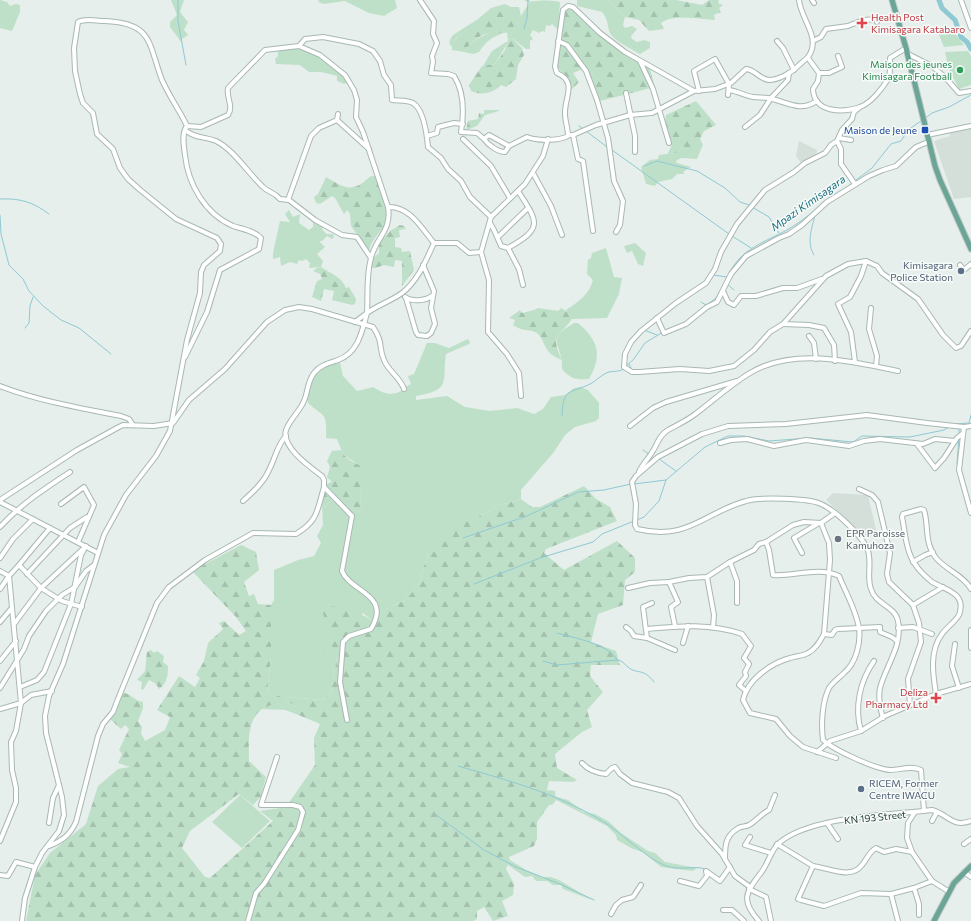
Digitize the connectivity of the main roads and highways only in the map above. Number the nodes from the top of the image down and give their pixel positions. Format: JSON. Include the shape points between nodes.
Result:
{"nodes":[{"id":1,"x":892,"y":0,"type":"edge"},
{"id":2,"x":971,"y":249,"type":"edge"},
{"id":3,"x":971,"y":866,"type":"edge"},
{"id":4,"x":934,"y":921,"type":"edge"}],
"edges":[{"from":1,"to":2,"type":"main road","via":[[940,180]]},
{"from":3,"to":4,"type":"main road","via":[[948,891]]}]}
